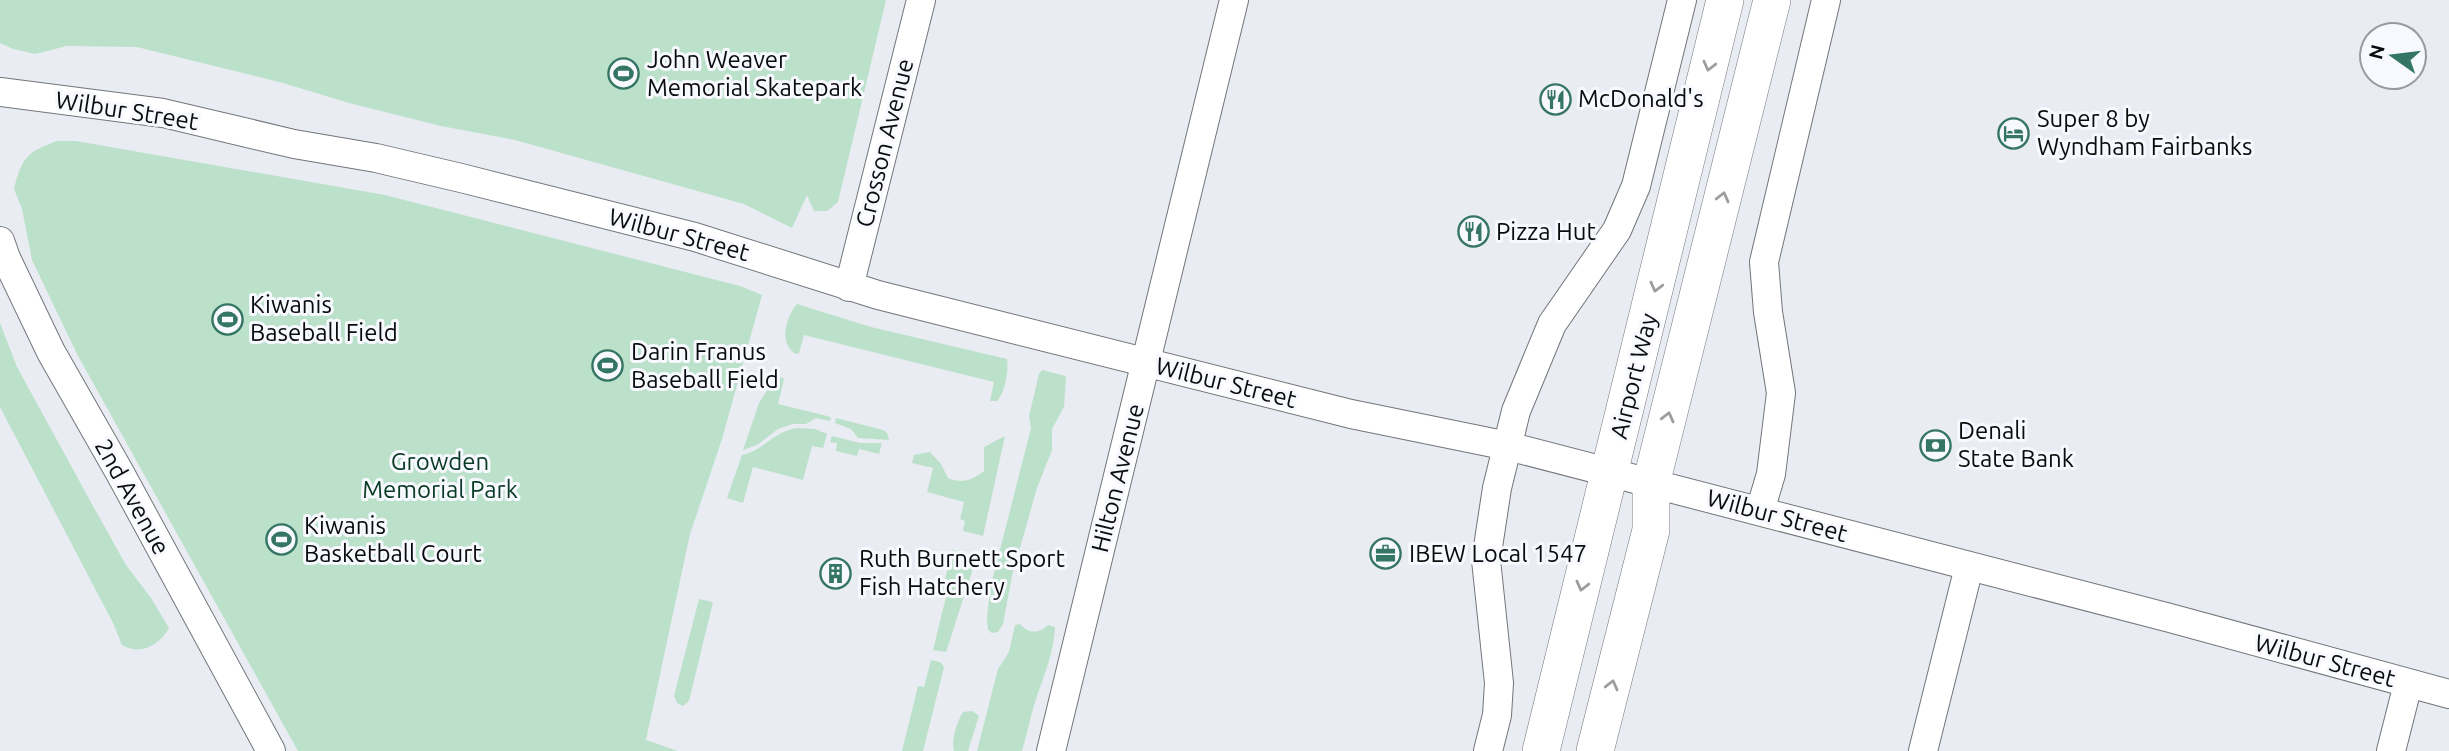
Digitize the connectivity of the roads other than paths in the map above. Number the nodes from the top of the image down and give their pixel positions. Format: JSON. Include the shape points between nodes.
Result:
{"nodes":[{"id":1,"x":921,"y":0,"type":"edge"},
{"id":2,"x":1234,"y":0,"type":"edge"},
{"id":3,"x":1682,"y":0,"type":"edge"},
{"id":4,"x":1725,"y":0,"type":"edge"},
{"id":5,"x":1772,"y":0,"type":"edge"},
{"id":6,"x":1826,"y":0,"type":"edge"},
{"id":7,"x":0,"y":92,"type":"edge"},
{"id":8,"x":0,"y":241,"type":"edge"},
{"id":9,"x":849,"y":287,"type":"junction"},
{"id":10,"x":1145,"y":362,"type":"junction"},
{"id":11,"x":1508,"y":446,"type":"junction"},
{"id":12,"x":1611,"y":472,"type":"junction"},
{"id":13,"x":1651,"y":484,"type":"junction"},
{"id":14,"x":1760,"y":511,"type":"junction"},
{"id":15,"x":1969,"y":567,"type":"junction"},
{"id":16,"x":2408,"y":684,"type":"junction"},
{"id":17,"x":2449,"y":694,"type":"edge"},
{"id":18,"x":271,"y":751,"type":"edge"},
{"id":19,"x":1051,"y":751,"type":"edge"},
{"id":20,"x":1488,"y":751,"type":"edge"},
{"id":21,"x":1541,"y":751,"type":"edge"},
{"id":22,"x":1595,"y":751,"type":"edge"},
{"id":23,"x":1923,"y":751,"type":"edge"},
{"id":24,"x":2390,"y":751,"type":"edge"}],
"edges":[{"from":1,"to":9,"type":"street","name":"Crosson Avenue"},
{"from":2,"to":10,"type":"street","name":"Hilton Avenue"},
{"from":3,"to":11,"type":"street","via":[[1636,186],[1617,230],[1552,324],[1516,411]]},
{"from":4,"to":12,"type":"main road","name":"Airport Way","one_way":true},
{"from":13,"to":5,"type":"main road","name":"Airport Way","one_way":true},
{"from":6,"to":14,"type":"street","via":[[1764,262],[1781,393],[1771,474]]},
{"from":7,"to":9,"type":"street","name":"Wilbur Street","via":[[163,113],[420,168],[695,237]]},
{"from":8,"to":18,"type":"street","name":"2nd Avenue","via":[[51,352]]},
{"from":9,"to":10,"type":"street","name":"Wilbur Street"},
{"from":10,"to":11,"type":"street","name":"Wilbur Street","via":[[1351,414]]},
{"from":10,"to":19,"type":"street","name":"Hilton Avenue"},
{"from":11,"to":12,"type":"street","name":"Wilbur Street"},
{"from":11,"to":20,"type":"street","via":[[1486,560],[1499,683]]},
{"from":12,"to":13,"type":"street","name":"Wilbur Street"},
{"from":12,"to":21,"type":"main road","name":"Airport Way","one_way":true},
{"from":13,"to":14,"type":"street","name":"Wilbur Street"},
{"from":22,"to":13,"type":"main road","name":"Airport Way","one_way":true,"via":[[1651,530]]},
{"from":14,"to":15,"type":"street","name":"Wilbur Street"},
{"from":15,"to":16,"type":"street","name":"Wilbur Street"},
{"from":15,"to":23,"type":"street"},
{"from":16,"to":17,"type":"street","name":"Wilbur Street"},
{"from":16,"to":24,"type":"street"}]}
